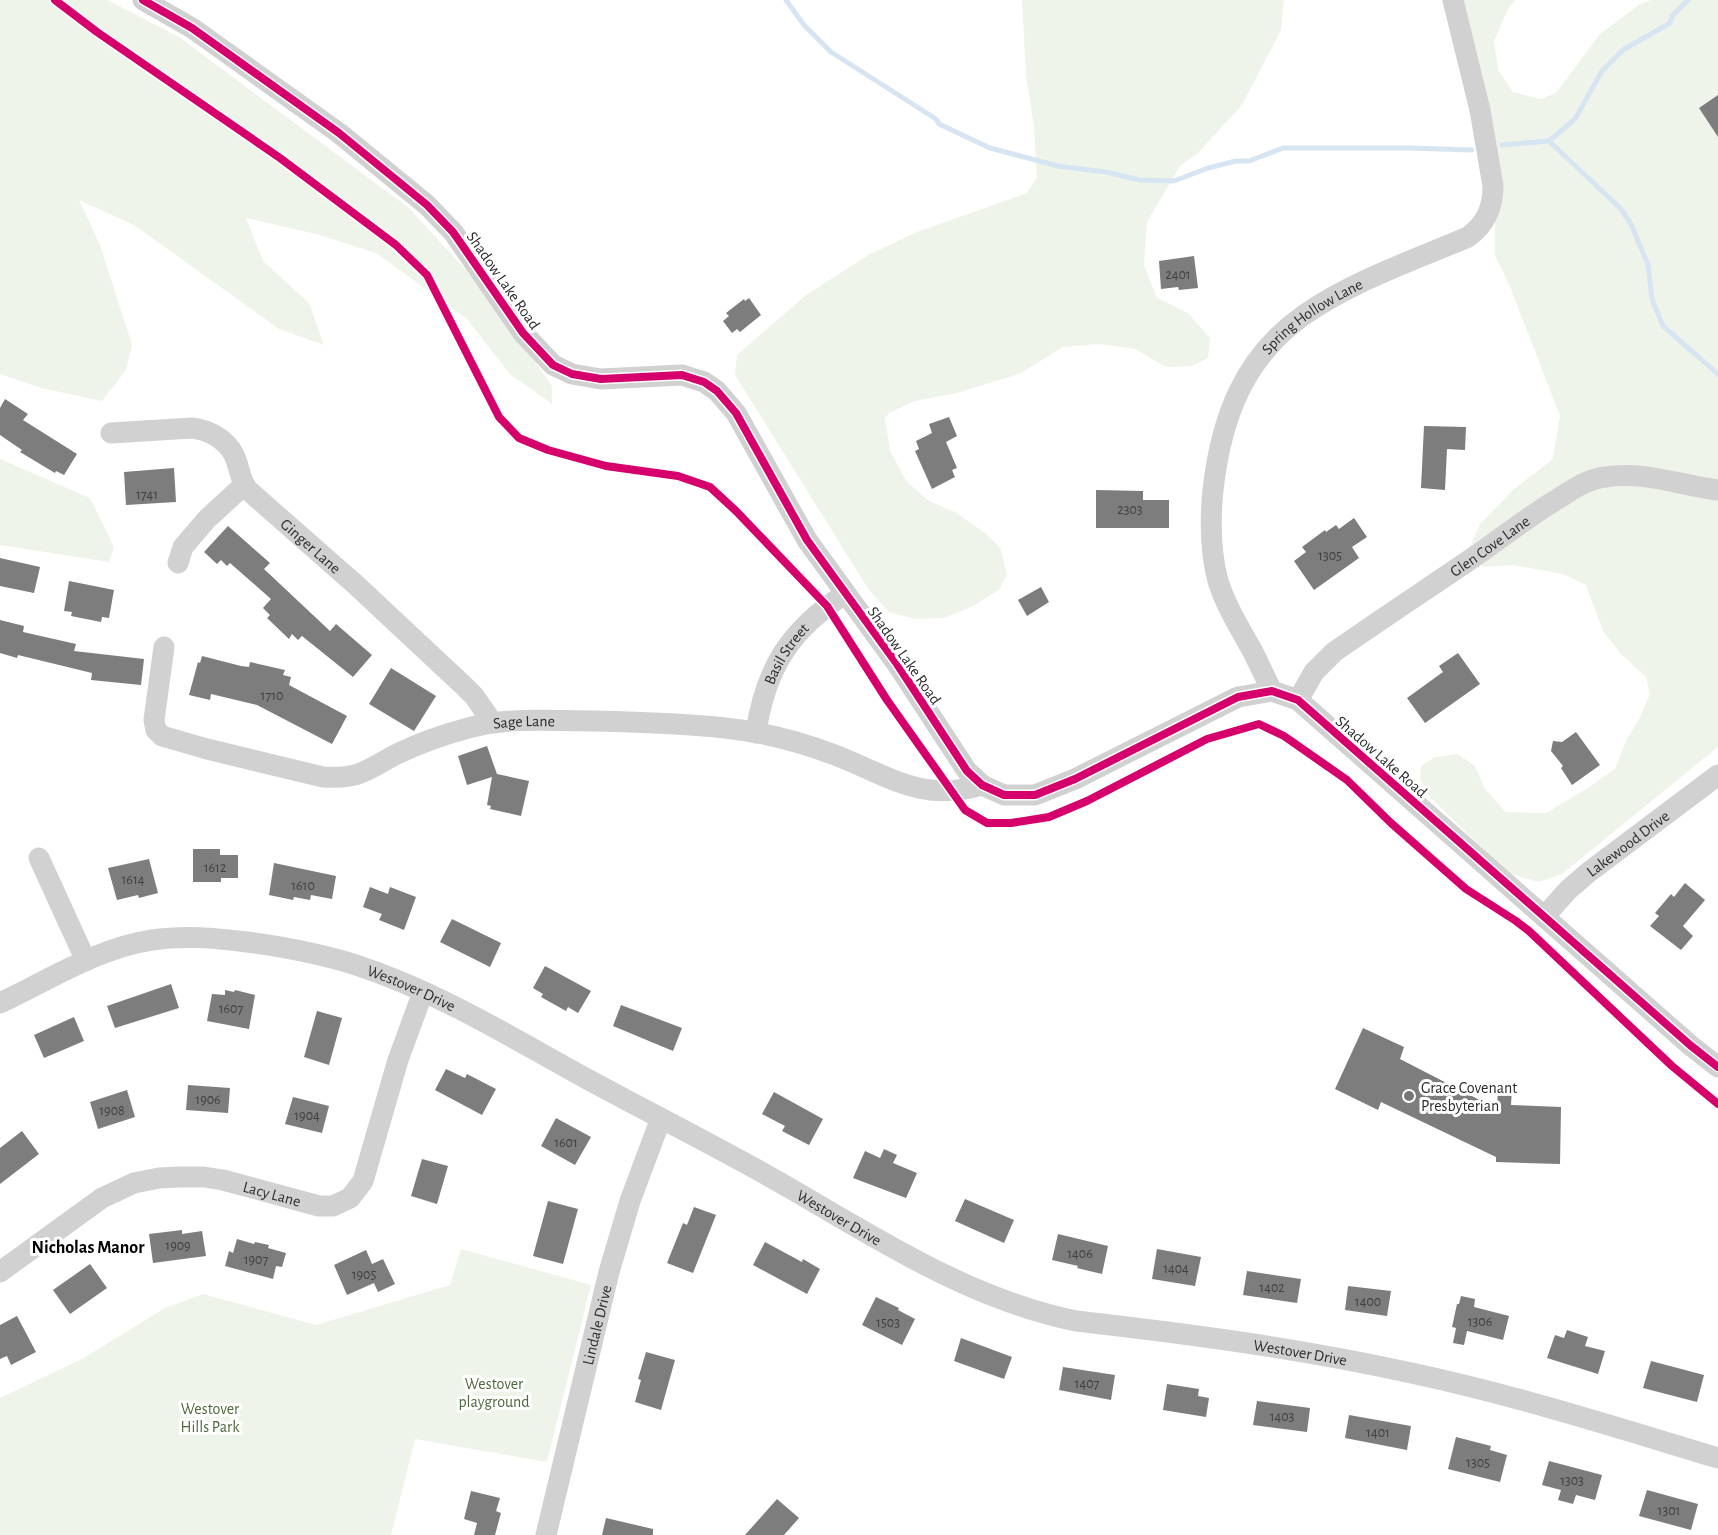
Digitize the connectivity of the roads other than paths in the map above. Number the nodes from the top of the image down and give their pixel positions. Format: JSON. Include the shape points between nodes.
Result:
{"nodes":[{"id":1,"x":143,"y":0,"type":"edge"},
{"id":2,"x":1453,"y":0,"type":"edge"},
{"id":3,"x":111,"y":432,"type":"dead end"},
{"id":4,"x":244,"y":485,"type":"junction"},
{"id":5,"x":1718,"y":490,"type":"edge"},
{"id":6,"x":178,"y":563,"type":"dead end"},
{"id":7,"x":845,"y":594,"type":"junction"},
{"id":8,"x":164,"y":647,"type":"dead end"},
{"id":9,"x":1272,"y":691,"type":"junction"},
{"id":10,"x":1298,"y":700,"type":"junction"},
{"id":11,"x":493,"y":723,"type":"junction"},
{"id":12,"x":756,"y":733,"type":"junction"},
{"id":13,"x":1718,"y":775,"type":"edge"},
{"id":14,"x":982,"y":785,"type":"junction"},
{"id":15,"x":39,"y":858,"type":"dead end"},
{"id":16,"x":1544,"y":916,"type":"junction"},
{"id":17,"x":86,"y":961,"type":"junction"},
{"id":18,"x":423,"y":992,"type":"junction"},
{"id":19,"x":0,"y":1003,"type":"edge"},
{"id":20,"x":1718,"y":1067,"type":"edge"},
{"id":21,"x":661,"y":1118,"type":"junction"},
{"id":22,"x":0,"y":1272,"type":"edge"},
{"id":23,"x":1718,"y":1458,"type":"edge"},
{"id":24,"x":546,"y":1535,"type":"edge"}],
"edges":[{"from":1,"to":7,"type":"street","name":"Shadow Lake Road","via":[[192,28],[330,126],[427,205],[453,232],[523,333],[553,365],[572,374],[601,379],[682,375],[717,391],[736,413],[807,540]]},
{"from":2,"to":9,"type":"street","name":"Spring Hollow Lane","via":[[1480,110],[1493,186],[1485,221],[1468,237],[1358,283],[1294,323],[1248,374],[1228,413],[1220,441],[1211,514],[1218,580]]},
{"from":3,"to":4,"type":"street","via":[[203,429],[228,445]]},
{"from":4,"to":6,"type":"street","via":[[183,547]]},
{"from":4,"to":11,"type":"street","name":"Ginger Lane","via":[[463,685]]},
{"from":5,"to":10,"type":"street","name":"Glen Cove Lane","via":[[1628,474],[1581,484],[1334,652],[1314,672]]},
{"from":7,"to":12,"type":"street","name":"Basil Street","via":[[802,628],[782,654],[763,695]]},
{"from":7,"to":14,"type":"street","name":"Shadow Lake Road","via":[[897,664],[967,771]]},
{"from":8,"to":11,"type":"street","name":"Sage Lane","via":[[156,730],[162,736],[282,768],[323,777],[357,775],[420,744]]},
{"from":9,"to":10,"type":"street","name":"Shadow Lake Road"},
{"from":9,"to":14,"type":"street","name":"Shadow Lake Road","via":[[1238,697],[1035,795],[1004,795]]},
{"from":10,"to":16,"type":"street","name":"Shadow Lake Road"},
{"from":11,"to":12,"type":"street","name":"Sage Lane","via":[[648,723]]},
{"from":12,"to":14,"type":"street","name":"Sage Lane","via":[[833,755],[915,788],[946,792]]},
{"from":13,"to":16,"type":"street","name":"Lakewood Drive","via":[[1589,872]]},
{"from":15,"to":17,"type":"street"},
{"from":16,"to":20,"type":"street","name":"Shadow Lake Road"},
{"from":17,"to":18,"type":"street","name":"Westover Drive","via":[[149,940],[219,939],[335,959]]},
{"from":17,"to":19,"type":"street","name":"Westover Drive"},
{"from":18,"to":21,"type":"street","name":"Westover Drive"},
{"from":18,"to":22,"type":"street","name":"Lacy Lane","via":[[398,1060],[363,1181],[350,1198],[323,1206],[213,1179],[178,1177],[140,1182],[102,1198]]},
{"from":21,"to":23,"type":"street","name":"Westover Drive","via":[[910,1256],[1030,1310],[1076,1321],[1293,1351],[1414,1373],[1555,1409]]},
{"from":21,"to":24,"type":"street","name":"Lindale Drive","via":[[612,1262]]}]}
